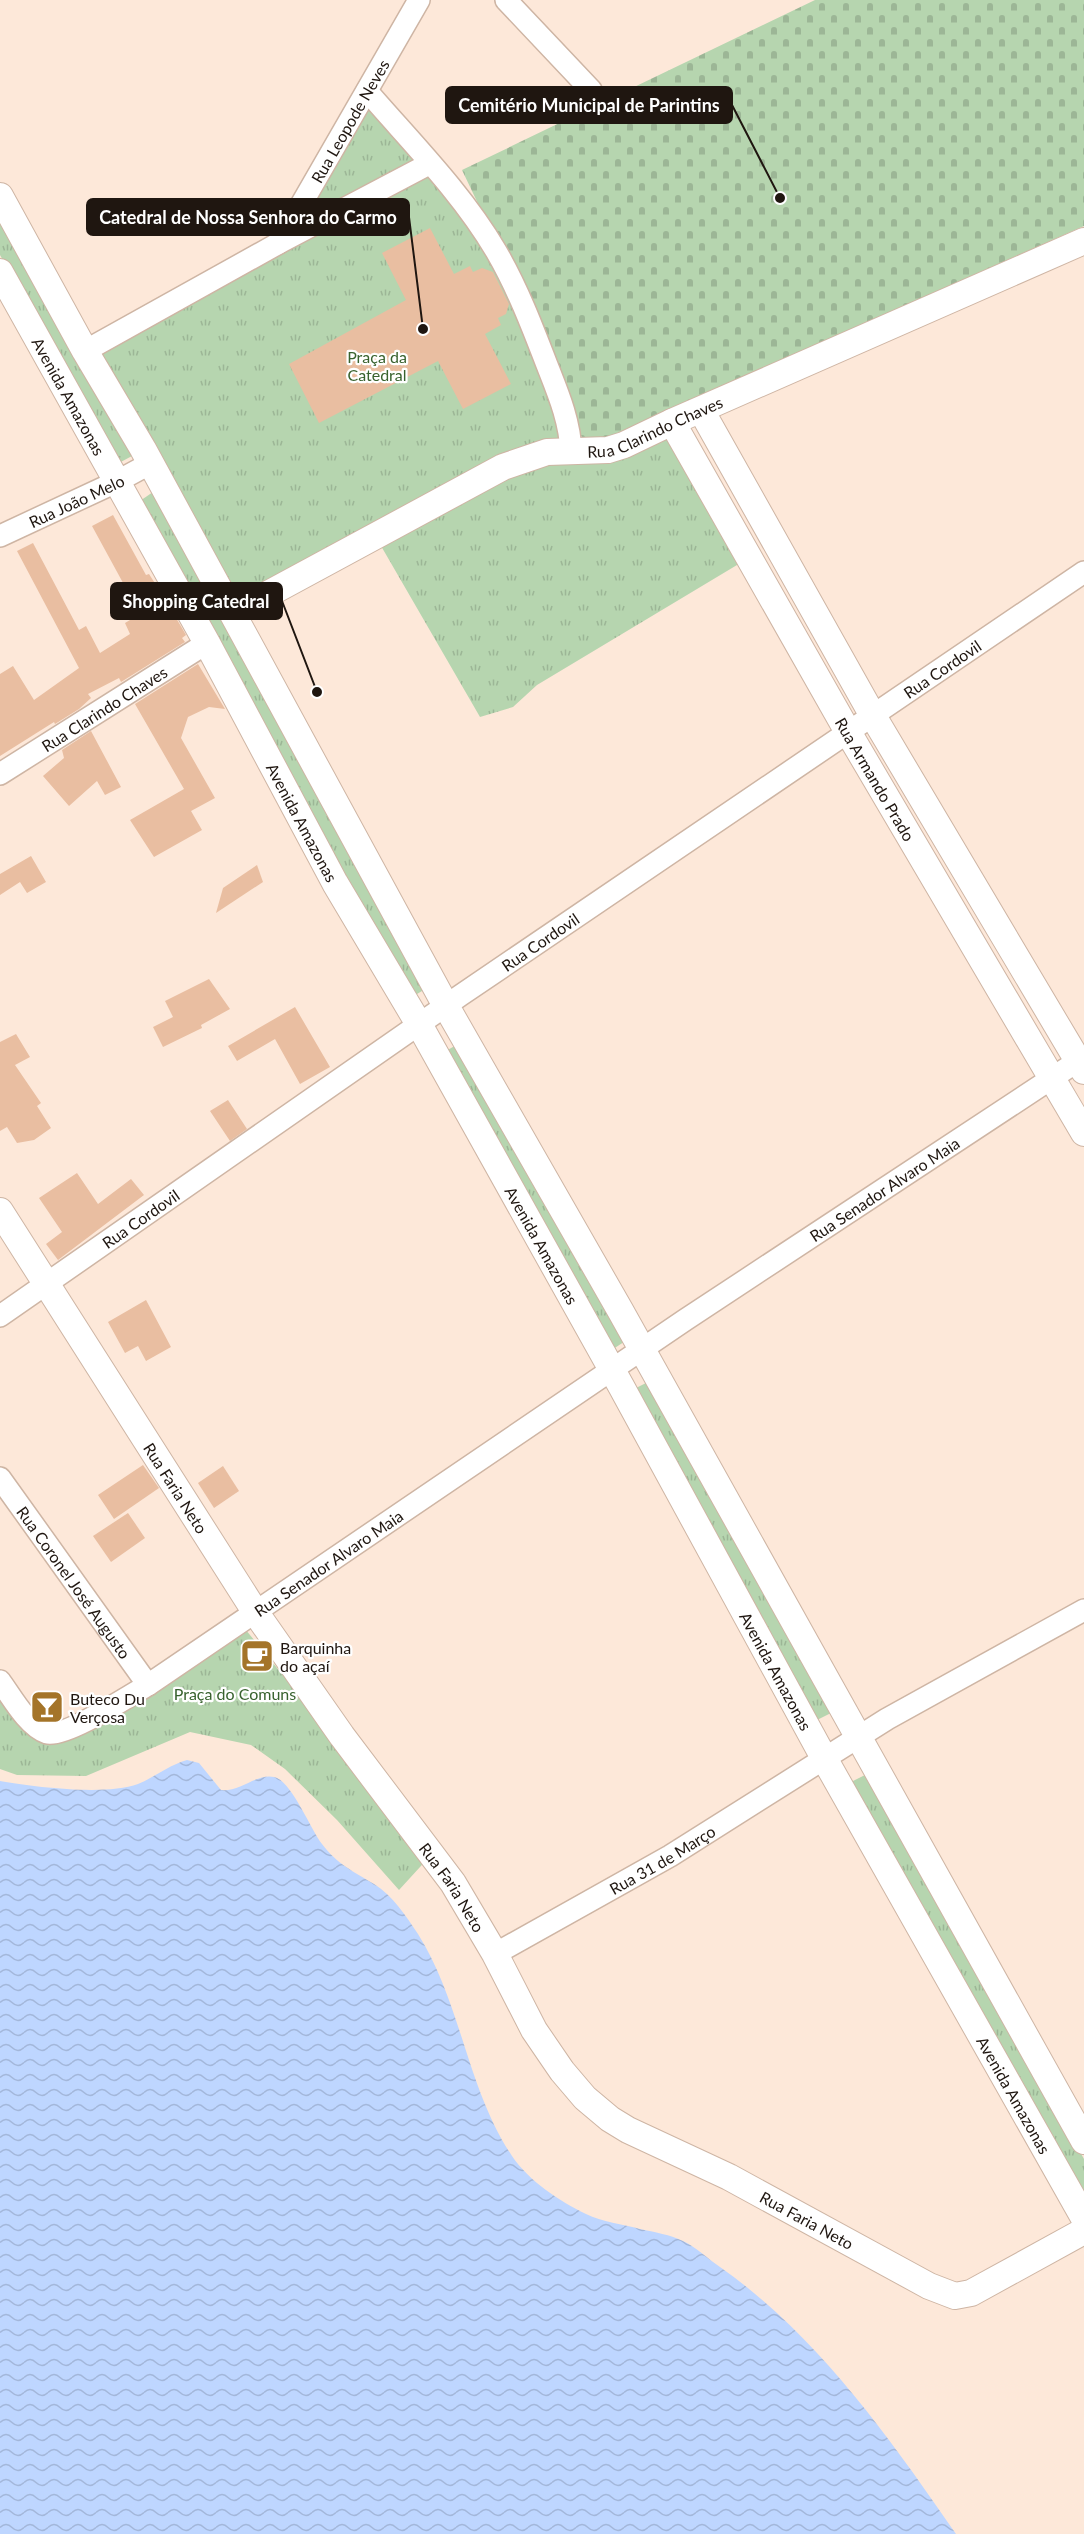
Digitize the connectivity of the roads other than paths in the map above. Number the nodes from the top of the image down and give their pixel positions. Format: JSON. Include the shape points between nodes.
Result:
{"nodes":[{"id":1,"x":419,"y":0,"type":"edge"},
{"id":2,"x":506,"y":0,"type":"edge"},
{"id":3,"x":591,"y":90,"type":"dead end"},
{"id":4,"x":367,"y":91,"type":"junction"},
{"id":5,"x":429,"y":164,"type":"junction"},
{"id":6,"x":0,"y":196,"type":"edge"},
{"id":7,"x":1084,"y":241,"type":"edge"},
{"id":8,"x":279,"y":243,"type":"junction"},
{"id":9,"x":0,"y":272,"type":"edge"},
{"id":10,"x":85,"y":351,"type":"junction"},
{"id":11,"x":701,"y":410,"type":"junction"},
{"id":12,"x":672,"y":422,"type":"junction"},
{"id":13,"x":571,"y":452,"type":"junction"},
{"id":14,"x":151,"y":463,"type":"junction"},
{"id":15,"x":116,"y":482,"type":"junction"},
{"id":16,"x":0,"y":536,"type":"edge"},
{"id":17,"x":1084,"y":572,"type":"edge"},
{"id":18,"x":233,"y":613,"type":"junction"},
{"id":19,"x":207,"y":643,"type":"junction"},
{"id":20,"x":873,"y":716,"type":"junction"},
{"id":21,"x":848,"y":732,"type":"junction"},
{"id":22,"x":0,"y":774,"type":"edge"},
{"id":23,"x":446,"y":1006,"type":"junction"},
{"id":24,"x":420,"y":1026,"type":"junction"},
{"id":25,"x":1082,"y":1063,"type":"edge"},
{"id":26,"x":1052,"y":1077,"type":"junction"},
{"id":27,"x":1084,"y":1133,"type":"edge"},
{"id":28,"x":0,"y":1211,"type":"edge"},
{"id":29,"x":46,"y":1283,"type":"junction"},
{"id":30,"x":0,"y":1316,"type":"edge"},
{"id":31,"x":642,"y":1351,"type":"junction"},
{"id":32,"x":612,"y":1372,"type":"junction"},
{"id":33,"x":0,"y":1478,"type":"edge"},
{"id":34,"x":1084,"y":1610,"type":"edge"},
{"id":35,"x":256,"y":1613,"type":"junction"},
{"id":36,"x":0,"y":1681,"type":"edge"},
{"id":37,"x":148,"y":1685,"type":"junction"},
{"id":38,"x":858,"y":1738,"type":"junction"},
{"id":39,"x":824,"y":1758,"type":"junction"},
{"id":40,"x":495,"y":1954,"type":"junction"},
{"id":41,"x":1084,"y":2141,"type":"edge"},
{"id":42,"x":1084,"y":2217,"type":"edge"},
{"id":43,"x":1084,"y":2231,"type":"edge"}],
"edges":[{"from":1,"to":4,"type":"street","name":"Rua Leopode Neves"},
{"from":2,"to":3,"type":"street"},
{"from":4,"to":5,"type":"street"},
{"from":4,"to":8,"type":"street","name":"Rua Leopode Neves"},
{"from":5,"to":8,"type":"street"},
{"from":5,"to":13,"type":"street","via":[[478,225],[510,276],[557,391],[570,434]]},
{"from":6,"to":10,"type":"street"},
{"from":7,"to":11,"type":"street","name":"Rua Clarindo Chaves"},
{"from":8,"to":10,"type":"street"},
{"from":9,"to":15,"type":"street","name":"Avenida Amazonas"},
{"from":10,"to":14,"type":"street"},
{"from":11,"to":12,"type":"street","name":"Rua Clarindo Chaves"},
{"from":11,"to":20,"type":"street","name":"Rua Armando Prado"},
{"from":12,"to":13,"type":"street","name":"Rua Clarindo Chaves","via":[[614,448]]},
{"from":12,"to":21,"type":"street","name":"Rua Armando Prado"},
{"from":13,"to":18,"type":"street","name":"Rua Clarindo Chaves","via":[[542,453],[503,467]]},
{"from":14,"to":15,"type":"street","name":"Rua João Melo"},
{"from":14,"to":18,"type":"street"},
{"from":15,"to":16,"type":"street","name":"Rua João Melo"},
{"from":15,"to":19,"type":"street","name":"Avenida Amazonas"},
{"from":17,"to":20,"type":"street","name":"Rua Cordovil"},
{"from":18,"to":23,"type":"street"},
{"from":19,"to":22,"type":"street","name":"Rua Clarindo Chaves"},
{"from":19,"to":24,"type":"street","name":"Avenida Amazonas","via":[[336,883]]},
{"from":20,"to":21,"type":"street","name":"Rua Cordovil"},
{"from":20,"to":25,"type":"street","name":"Rua Armando Prado"},
{"from":21,"to":23,"type":"street","name":"Rua Cordovil"},
{"from":21,"to":26,"type":"street","name":"Rua Armando Prado"},
{"from":23,"to":24,"type":"street","name":"Rua Cordovil"},
{"from":23,"to":31,"type":"street"},
{"from":24,"to":29,"type":"street","name":"Rua Cordovil"},
{"from":24,"to":32,"type":"street","name":"Avenida Amazonas"},
{"from":25,"to":26,"type":"street","name":"Rua Senador Alvaro Maia"},
{"from":26,"to":27,"type":"street","name":"Rua Armando Prado"},
{"from":26,"to":31,"type":"street","name":"Rua Senador Alvaro Maia"},
{"from":28,"to":29,"type":"street","name":"Rua Faria Neto"},
{"from":29,"to":30,"type":"street","name":"Rua Cordovil"},
{"from":29,"to":35,"type":"street","name":"Rua Faria Neto"},
{"from":31,"to":32,"type":"street","name":"Rua Senador Alvaro Maia"},
{"from":31,"to":38,"type":"street"},
{"from":32,"to":35,"type":"street","name":"Rua Senador Alvaro Maia"},
{"from":32,"to":39,"type":"street","name":"Avenida Amazonas"},
{"from":33,"to":37,"type":"street","name":"Rua Coronel José Augusto"},
{"from":34,"to":38,"type":"street","name":"Rua 31 de Março"},
{"from":35,"to":37,"type":"street","name":"Rua Senador Alvaro Maia"},
{"from":35,"to":40,"type":"street","name":"Rua Faria Neto","via":[[342,1736],[453,1883]]},
{"from":36,"to":37,"type":"street","name":"Rua Senador Alvaro Maia","via":[[26,1716],[49,1733],[62,1732]]},
{"from":38,"to":39,"type":"street","name":"Rua 31 de Março"},
{"from":38,"to":41,"type":"street"},
{"from":39,"to":40,"type":"street","name":"Rua 31 de Março","via":[[670,1856]]},
{"from":39,"to":42,"type":"street","name":"Avenida Amazonas"},
{"from":40,"to":43,"type":"street","name":"Rua Faria Neto","via":[[534,2030],[562,2071],[610,2120],[729,2178],[942,2293],[971,2293]]}]}
